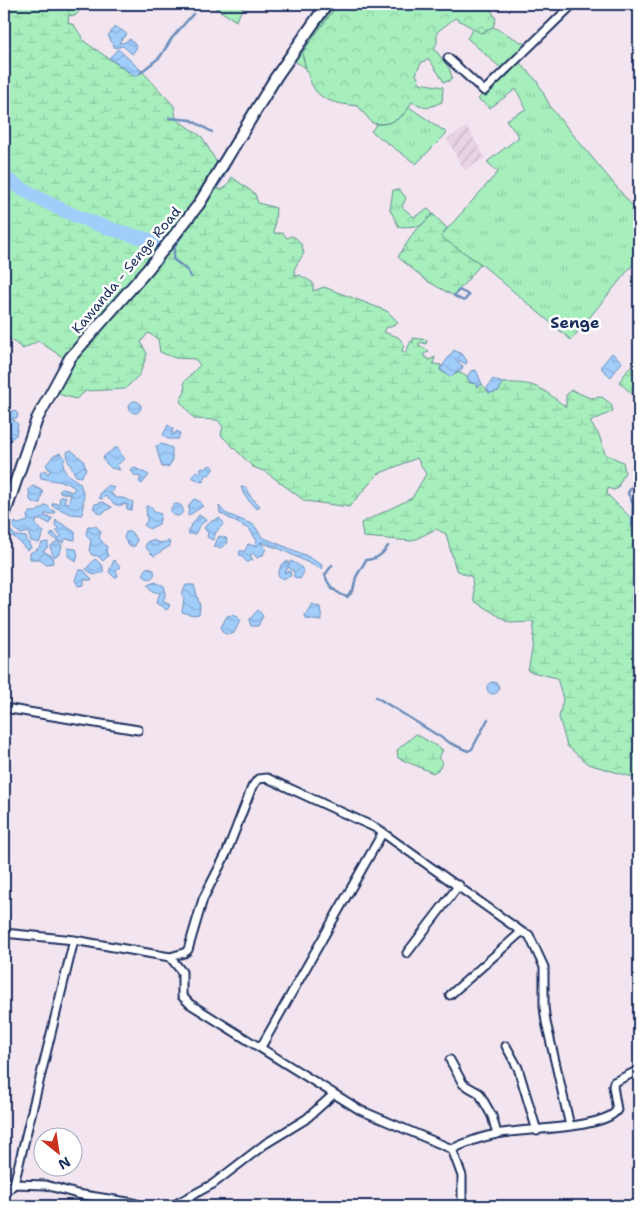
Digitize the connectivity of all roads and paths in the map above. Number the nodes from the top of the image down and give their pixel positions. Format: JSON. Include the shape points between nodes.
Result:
{"nodes":[{"id":1,"x":327,"y":4,"type":"edge"},
{"id":2,"x":573,"y":4,"type":"edge"},
{"id":3,"x":448,"y":58,"type":"dead end"},
{"id":4,"x":4,"y":516,"type":"edge"},
{"id":5,"x":4,"y":708,"type":"edge"},
{"id":6,"x":138,"y":730,"type":"dead end"},
{"id":7,"x":383,"y":832,"type":"junction"},
{"id":8,"x":459,"y":885,"type":"junction"},
{"id":9,"x":522,"y":932,"type":"junction"},
{"id":10,"x":4,"y":933,"type":"edge"},
{"id":11,"x":74,"y":940,"type":"junction"},
{"id":12,"x":407,"y":953,"type":"dead end"},
{"id":13,"x":170,"y":957,"type":"junction"},
{"id":14,"x":450,"y":995,"type":"dead end"},
{"id":15,"x":506,"y":1046,"type":"dead end"},
{"id":16,"x":261,"y":1047,"type":"junction"},
{"id":17,"x":450,"y":1060,"type":"dead end"},
{"id":18,"x":639,"y":1070,"type":"edge"},
{"id":19,"x":334,"y":1094,"type":"junction"},
{"id":20,"x":570,"y":1126,"type":"junction"},
{"id":21,"x":537,"y":1131,"type":"junction"},
{"id":22,"x":497,"y":1134,"type":"junction"},
{"id":23,"x":452,"y":1149,"type":"junction"},
{"id":24,"x":14,"y":1184,"type":"junction"},
{"id":25,"x":4,"y":1195,"type":"edge"},
{"id":26,"x":141,"y":1206,"type":"edge"},
{"id":27,"x":172,"y":1206,"type":"edge"},
{"id":28,"x":462,"y":1206,"type":"edge"}],
"edges":[{"from":1,"to":4,"type":"street","name":"Kawanda - Senge Road","via":[[278,73],[199,204],[154,262],[70,358],[37,419]]},
{"from":2,"to":3,"type":"street","via":[[484,91]]},
{"from":5,"to":6,"type":"street"},
{"from":7,"to":8,"type":"street"},
{"from":7,"to":13,"type":"street","via":[[304,793],[266,778],[258,779],[204,899],[188,950]]},
{"from":7,"to":16,"type":"street"},
{"from":8,"to":9,"type":"street"},
{"from":8,"to":12,"type":"street"},
{"from":9,"to":14,"type":"street"},
{"from":9,"to":20,"type":"street","via":[[529,935],[544,967],[546,1022]]},
{"from":10,"to":11,"type":"street"},
{"from":11,"to":13,"type":"street"},
{"from":11,"to":24,"type":"street"},
{"from":13,"to":16,"type":"street","via":[[182,972],[181,990],[186,1001]]},
{"from":15,"to":21,"type":"street","via":[[518,1068]]},
{"from":16,"to":19,"type":"street"},
{"from":17,"to":22,"type":"street","via":[[463,1084],[482,1098]]},
{"from":18,"to":20,"type":"street","via":[[614,1082],[615,1113]]},
{"from":19,"to":23,"type":"street","via":[[372,1116]]},
{"from":19,"to":27,"type":"street","via":[[306,1119],[265,1144],[223,1177]]},
{"from":20,"to":21,"type":"street"},
{"from":21,"to":22,"type":"street"},
{"from":22,"to":23,"type":"street"},
{"from":23,"to":28,"type":"street","via":[[462,1176]]},
{"from":24,"to":25,"type":"street"},
{"from":24,"to":26,"type":"street","via":[[46,1185]]}]}
